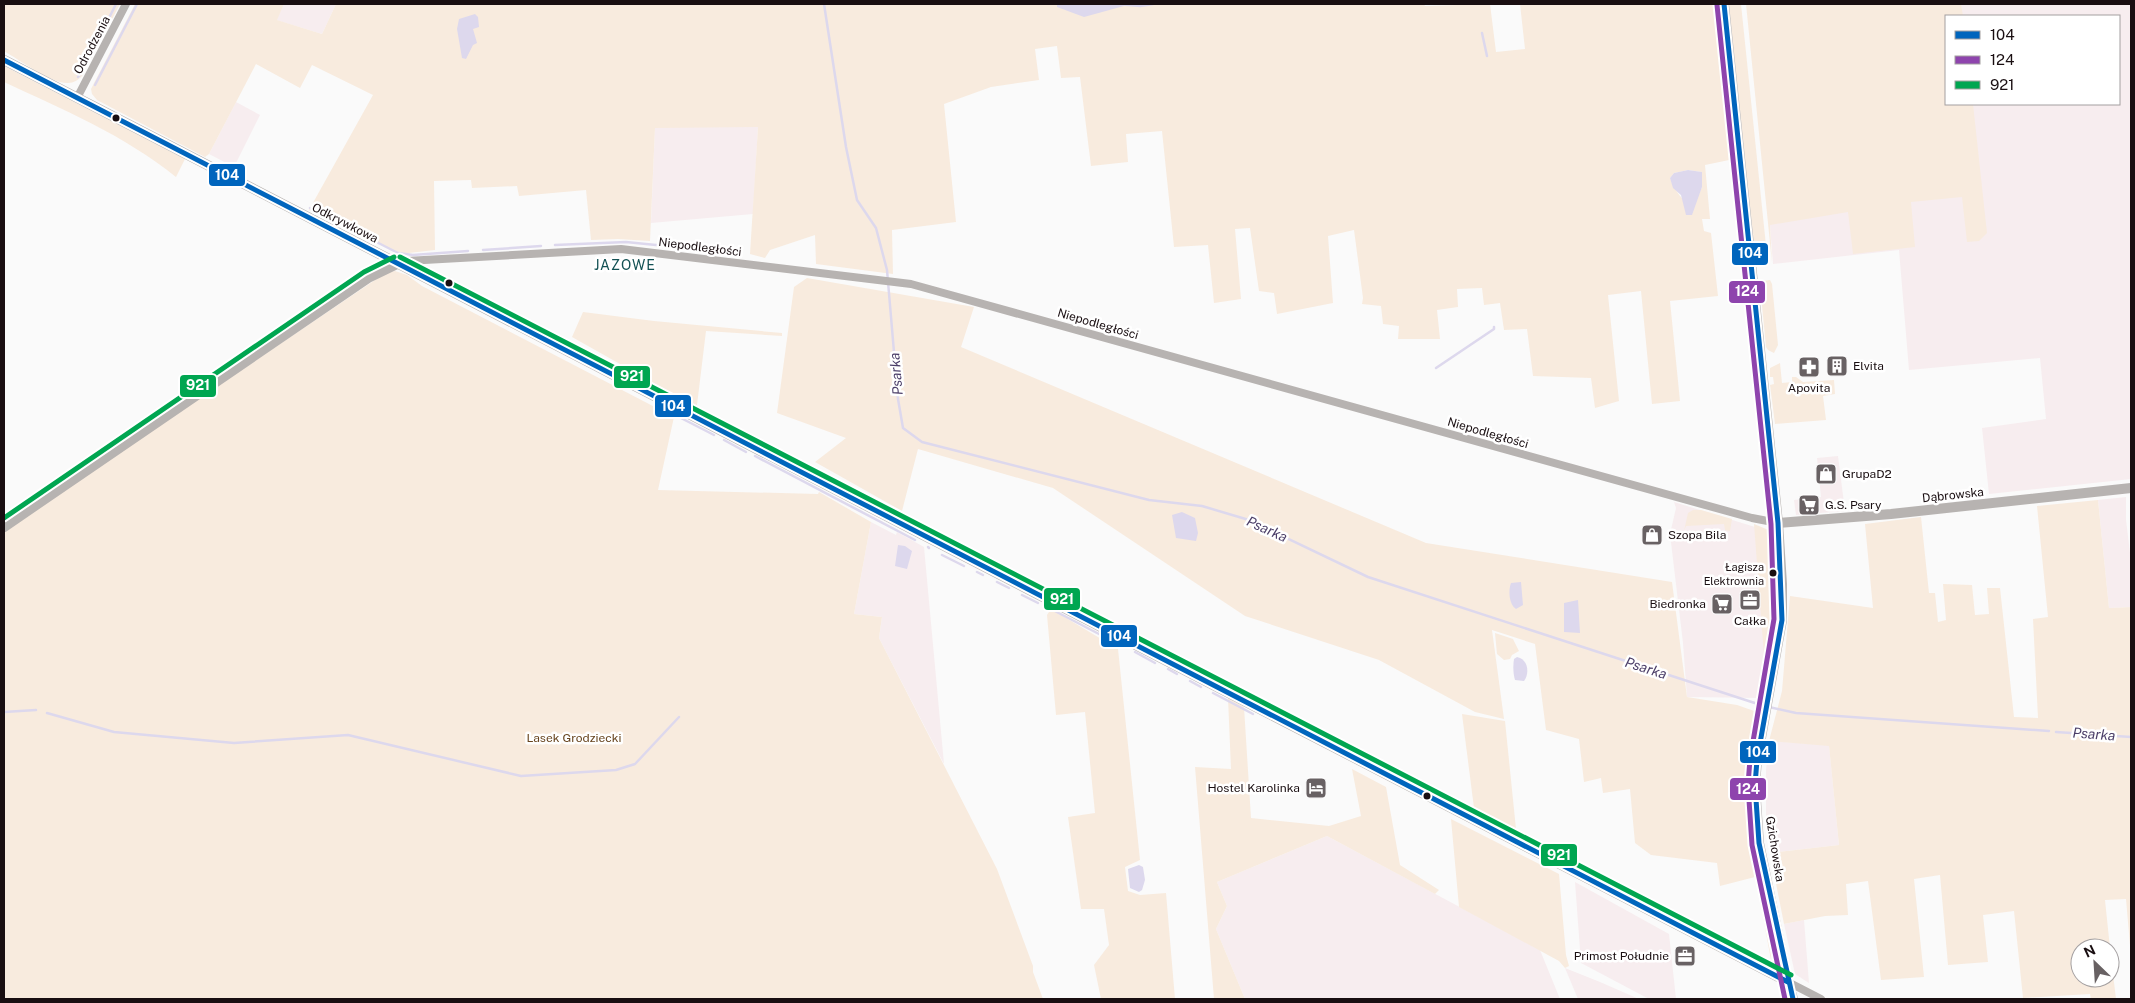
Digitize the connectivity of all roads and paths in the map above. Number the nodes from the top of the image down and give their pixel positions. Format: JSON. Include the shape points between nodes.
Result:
{"nodes":[{"id":1,"x":126,"y":4,"type":"edge"},
{"id":2,"x":1724,"y":4,"type":"edge"},
{"id":3,"x":4,"y":60,"type":"edge"},
{"id":4,"x":77,"y":98,"type":"junction"},
{"id":5,"x":397,"y":264,"type":"junction"},
{"id":6,"x":2131,"y":488,"type":"edge"},
{"id":7,"x":1778,"y":523,"type":"junction"},
{"id":8,"x":4,"y":526,"type":"edge"},
{"id":9,"x":1788,"y":982,"type":"junction"},
{"id":10,"x":1793,"y":999,"type":"edge"},
{"id":11,"x":1821,"y":999,"type":"edge"}],
"edges":[{"from":1,"to":4,"type":"street","name":"Odrodzenia"},
{"from":2,"to":7,"type":"street","name":"Gzichowska"},
{"from":3,"to":4,"type":"street","name":"Odkrywkowa"},
{"from":4,"to":5,"type":"street","name":"Odkrywkowa"},
{"from":5,"to":7,"type":"street","name":"Niepodległości","via":[[621,249],[911,284]]},
{"from":5,"to":8,"type":"street","via":[[360,283]]},
{"from":5,"to":9,"type":"street","name":"Odkrywkowa"},
{"from":6,"to":7,"type":"street","name":"Dąbrowska"},
{"from":7,"to":9,"type":"street","name":"Gzichowska","via":[[1782,620],[1755,785],[1759,843]]},
{"from":9,"to":10,"type":"street","name":"Gzichowska"},
{"from":9,"to":11,"type":"street","name":"Odkrywkowa"}]}
